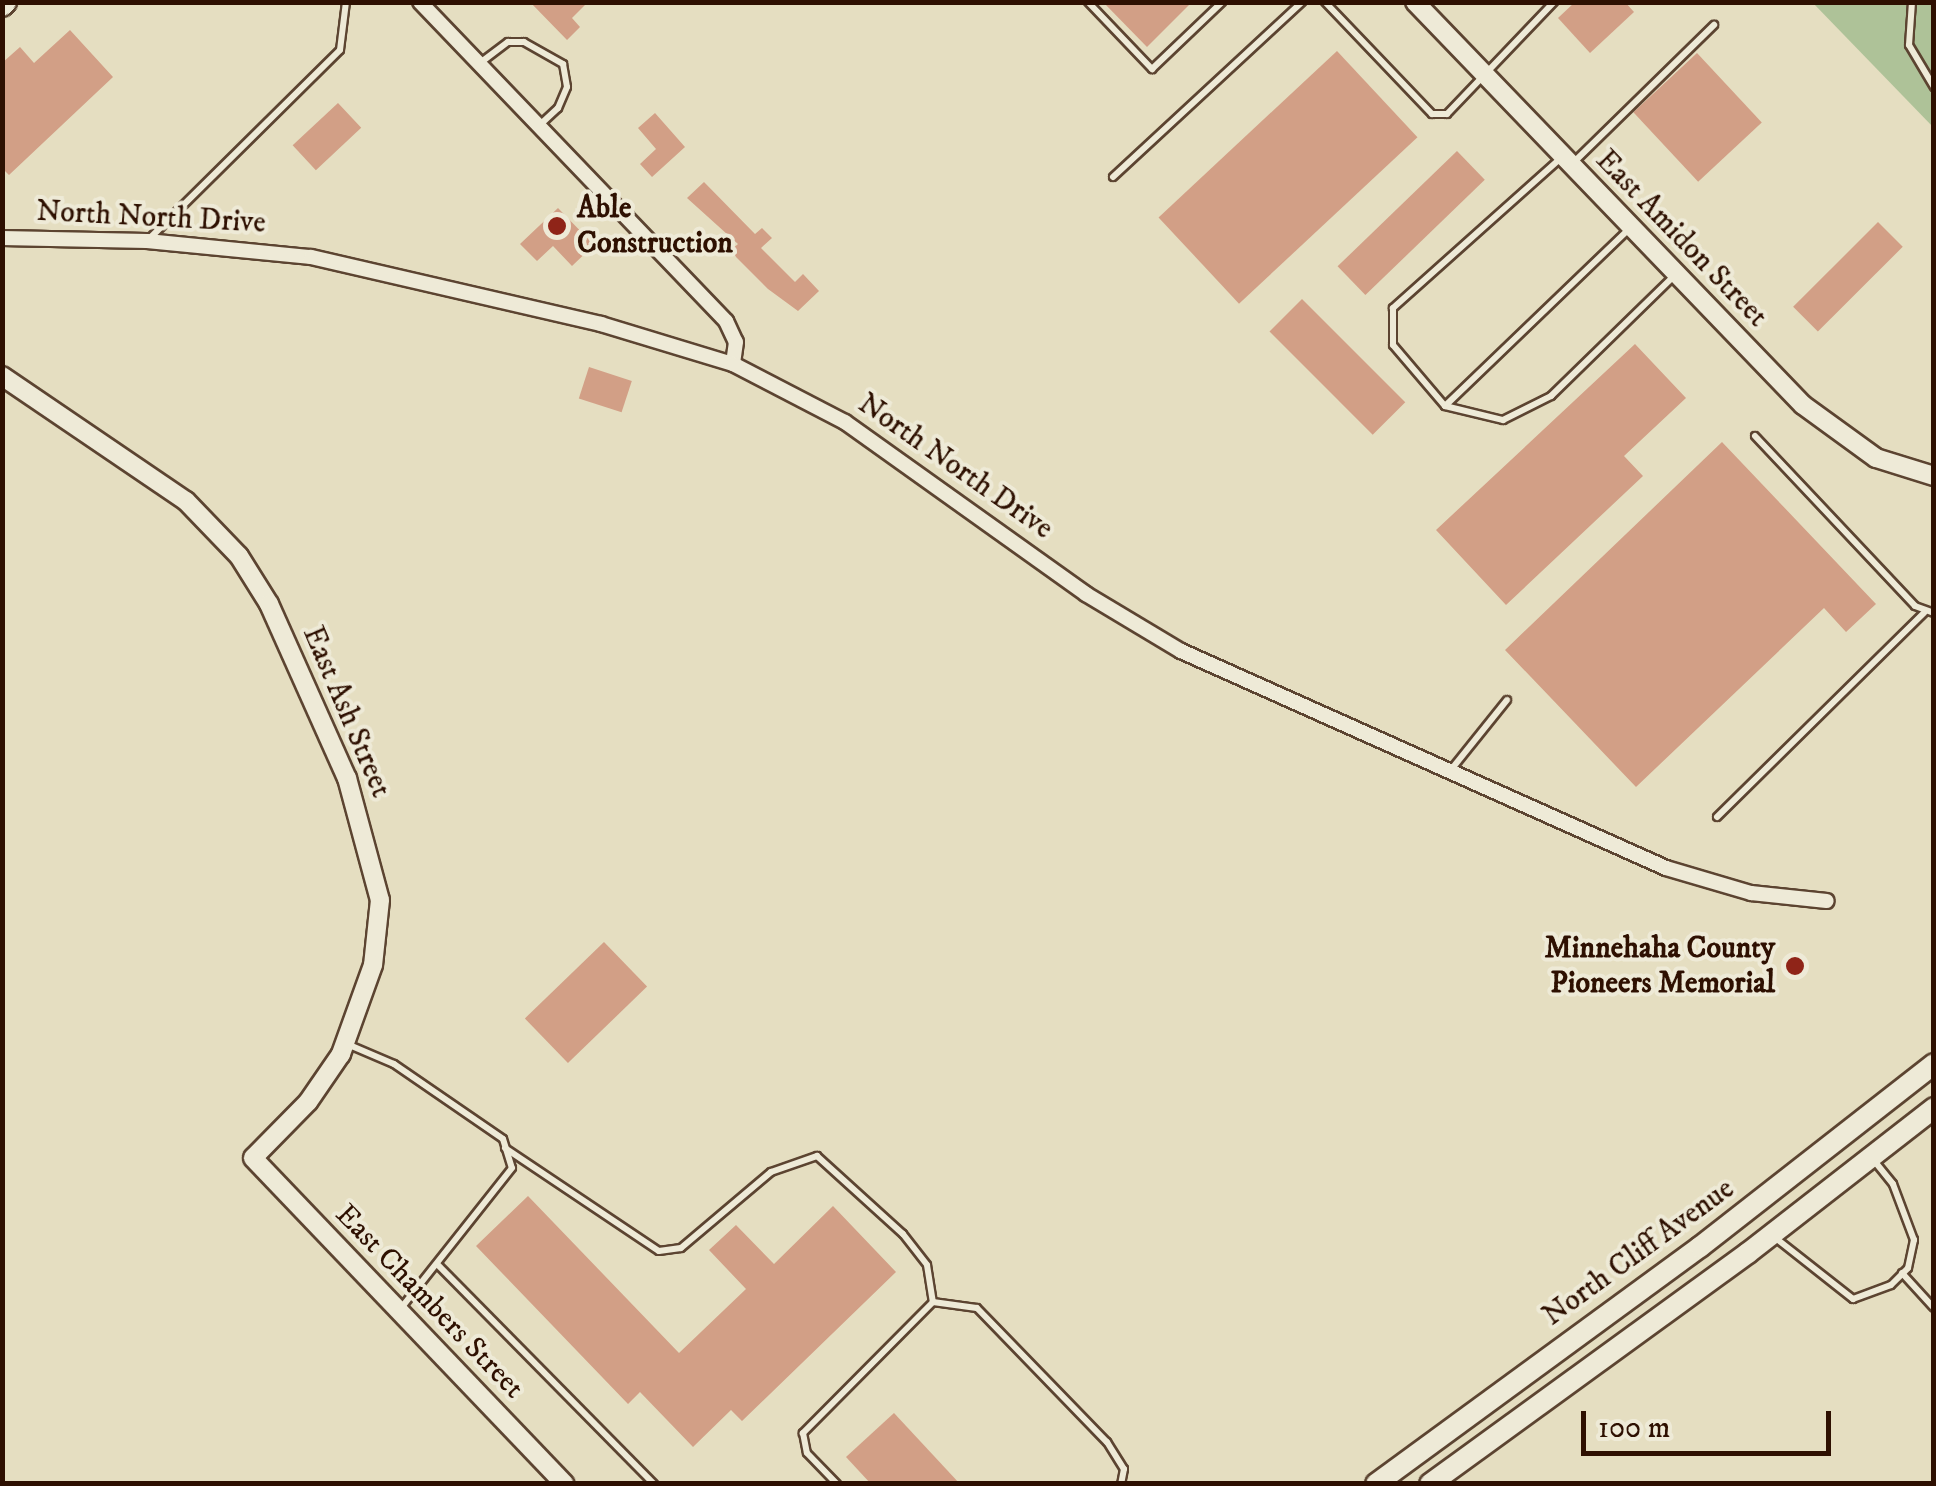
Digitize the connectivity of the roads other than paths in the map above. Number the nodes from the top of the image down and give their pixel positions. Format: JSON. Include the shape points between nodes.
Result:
{"nodes":[{"id":1,"x":346,"y":2,"type":"edge"},
{"id":2,"x":420,"y":2,"type":"edge"},
{"id":3,"x":1088,"y":2,"type":"edge"},
{"id":4,"x":1222,"y":2,"type":"edge"},
{"id":5,"x":1302,"y":2,"type":"edge"},
{"id":6,"x":1325,"y":2,"type":"edge"},
{"id":7,"x":1416,"y":2,"type":"edge"},
{"id":8,"x":1554,"y":2,"type":"edge"},
{"id":9,"x":1912,"y":2,"type":"edge"},
{"id":10,"x":1714,"y":25,"type":"dead end"},
{"id":11,"x":479,"y":64,"type":"junction"},
{"id":12,"x":1487,"y":74,"type":"junction"},
{"id":13,"x":1934,"y":87,"type":"edge"},
{"id":14,"x":538,"y":126,"type":"junction"},
{"id":15,"x":1567,"y":160,"type":"junction"},
{"id":16,"x":1113,"y":177,"type":"dead end"},
{"id":17,"x":1631,"y":227,"type":"junction"},
{"id":18,"x":2,"y":238,"type":"edge"},
{"id":19,"x":147,"y":241,"type":"junction"},
{"id":20,"x":1676,"y":274,"type":"junction"},
{"id":21,"x":734,"y":364,"type":"junction"},
{"id":22,"x":2,"y":376,"type":"edge"},
{"id":23,"x":1445,"y":406,"type":"junction"},
{"id":24,"x":1755,"y":436,"type":"dead end"},
{"id":25,"x":1934,"y":476,"type":"edge"},
{"id":26,"x":1929,"y":613,"type":"edge"},
{"id":27,"x":1507,"y":700,"type":"dead end"},
{"id":28,"x":1449,"y":772,"type":"junction"},
{"id":29,"x":1717,"y":817,"type":"dead end"},
{"id":30,"x":1827,"y":901,"type":"dead end"},
{"id":31,"x":346,"y":1043,"type":"junction"},
{"id":32,"x":1934,"y":1064,"type":"edge"},
{"id":33,"x":1934,"y":1108,"type":"edge"},
{"id":34,"x":506,"y":1148,"type":"junction"},
{"id":35,"x":253,"y":1158,"type":"joint"},
{"id":36,"x":1872,"y":1158,"type":"junction"},
{"id":37,"x":1772,"y":1235,"type":"junction"},
{"id":38,"x":438,"y":1264,"type":"junction"},
{"id":39,"x":1902,"y":1274,"type":"junction"},
{"id":40,"x":933,"y":1302,"type":"junction"},
{"id":41,"x":1934,"y":1308,"type":"edge"},
{"id":42,"x":399,"y":1310,"type":"junction"},
{"id":43,"x":564,"y":1484,"type":"edge"},
{"id":44,"x":654,"y":1484,"type":"edge"},
{"id":45,"x":837,"y":1484,"type":"edge"},
{"id":46,"x":1121,"y":1484,"type":"edge"},
{"id":47,"x":1376,"y":1484,"type":"edge"},
{"id":48,"x":1430,"y":1484,"type":"edge"}],
"edges":[{"from":1,"to":19,"type":"lane","via":[[340,50]]},
{"from":2,"to":11,"type":"street"},
{"from":3,"to":4,"type":"lane","via":[[1152,68]]},
{"from":5,"to":16,"type":"lane"},
{"from":6,"to":12,"type":"lane","via":[[1432,114],[1447,114]]},
{"from":7,"to":12,"type":"street","name":"East Amidon Street"},
{"from":8,"to":12,"type":"lane"},
{"from":9,"to":13,"type":"lane","via":[[1909,46]]},
{"from":10,"to":15,"type":"lane"},
{"from":11,"to":14,"type":"street"},
{"from":11,"to":14,"type":"lane","via":[[508,42],[524,42],[563,64],[566,87],[558,108]]},
{"from":12,"to":15,"type":"street","name":"East Amidon Street"},
{"from":14,"to":21,"type":"street","via":[[726,321],[736,342]]},
{"from":15,"to":17,"type":"street","name":"East Amidon Street"},
{"from":15,"to":23,"type":"lane","via":[[1394,308],[1392,345]]},
{"from":17,"to":20,"type":"street","name":"East Amidon Street"},
{"from":17,"to":23,"type":"lane"},
{"from":18,"to":19,"type":"street","name":"North North Drive"},
{"from":19,"to":21,"type":"street","name":"North North Drive","via":[[295,255],[398,274]]},
{"from":20,"to":23,"type":"lane","via":[[1551,396],[1504,420]]},
{"from":20,"to":25,"type":"street","name":"East Amidon Street","via":[[1837,434],[1895,467]]},
{"from":21,"to":28,"type":"street","name":"North North Drive","via":[[858,431],[1142,629]]},
{"from":22,"to":31,"type":"street","name":"East Ash Street","via":[[186,501],[239,556],[269,604],[347,778],[376,867],[378,936]]},
{"from":24,"to":26,"type":"lane"},
{"from":26,"to":29,"type":"lane"},
{"from":27,"to":28,"type":"lane"},
{"from":28,"to":30,"type":"street","name":"North North Drive","via":[[1701,881]]},
{"from":31,"to":34,"type":"lane","via":[[394,1064],[503,1139]]},
{"from":31,"to":35,"type":"street","name":"East Ash Street","via":[[308,1102]]},
{"from":32,"to":47,"type":"main road","name":"North Cliff Avenue","via":[[1712,1238]]},
{"from":33,"to":36,"type":"main road"},
{"from":34,"to":38,"type":"lane","via":[[512,1168]]},
{"from":34,"to":40,"type":"lane","via":[[658,1251],[681,1248],[771,1172],[817,1156],[904,1234],[927,1266]]},
{"from":35,"to":42,"type":"street","name":"East Chambers Street"},
{"from":36,"to":37,"type":"main road"},
{"from":36,"to":39,"type":"lane","via":[[1893,1184],[1914,1240]]},
{"from":37,"to":39,"type":"lane","via":[[1853,1299],[1872,1296]]},
{"from":37,"to":48,"type":"main road"},
{"from":38,"to":42,"type":"lane"},
{"from":38,"to":44,"type":"lane"},
{"from":39,"to":41,"type":"lane"},
{"from":40,"to":45,"type":"lane","via":[[803,1433],[808,1453]]},
{"from":40,"to":46,"type":"lane","via":[[977,1308],[1107,1442],[1124,1469]]},
{"from":42,"to":43,"type":"street","name":"East Chambers Street"}]}
